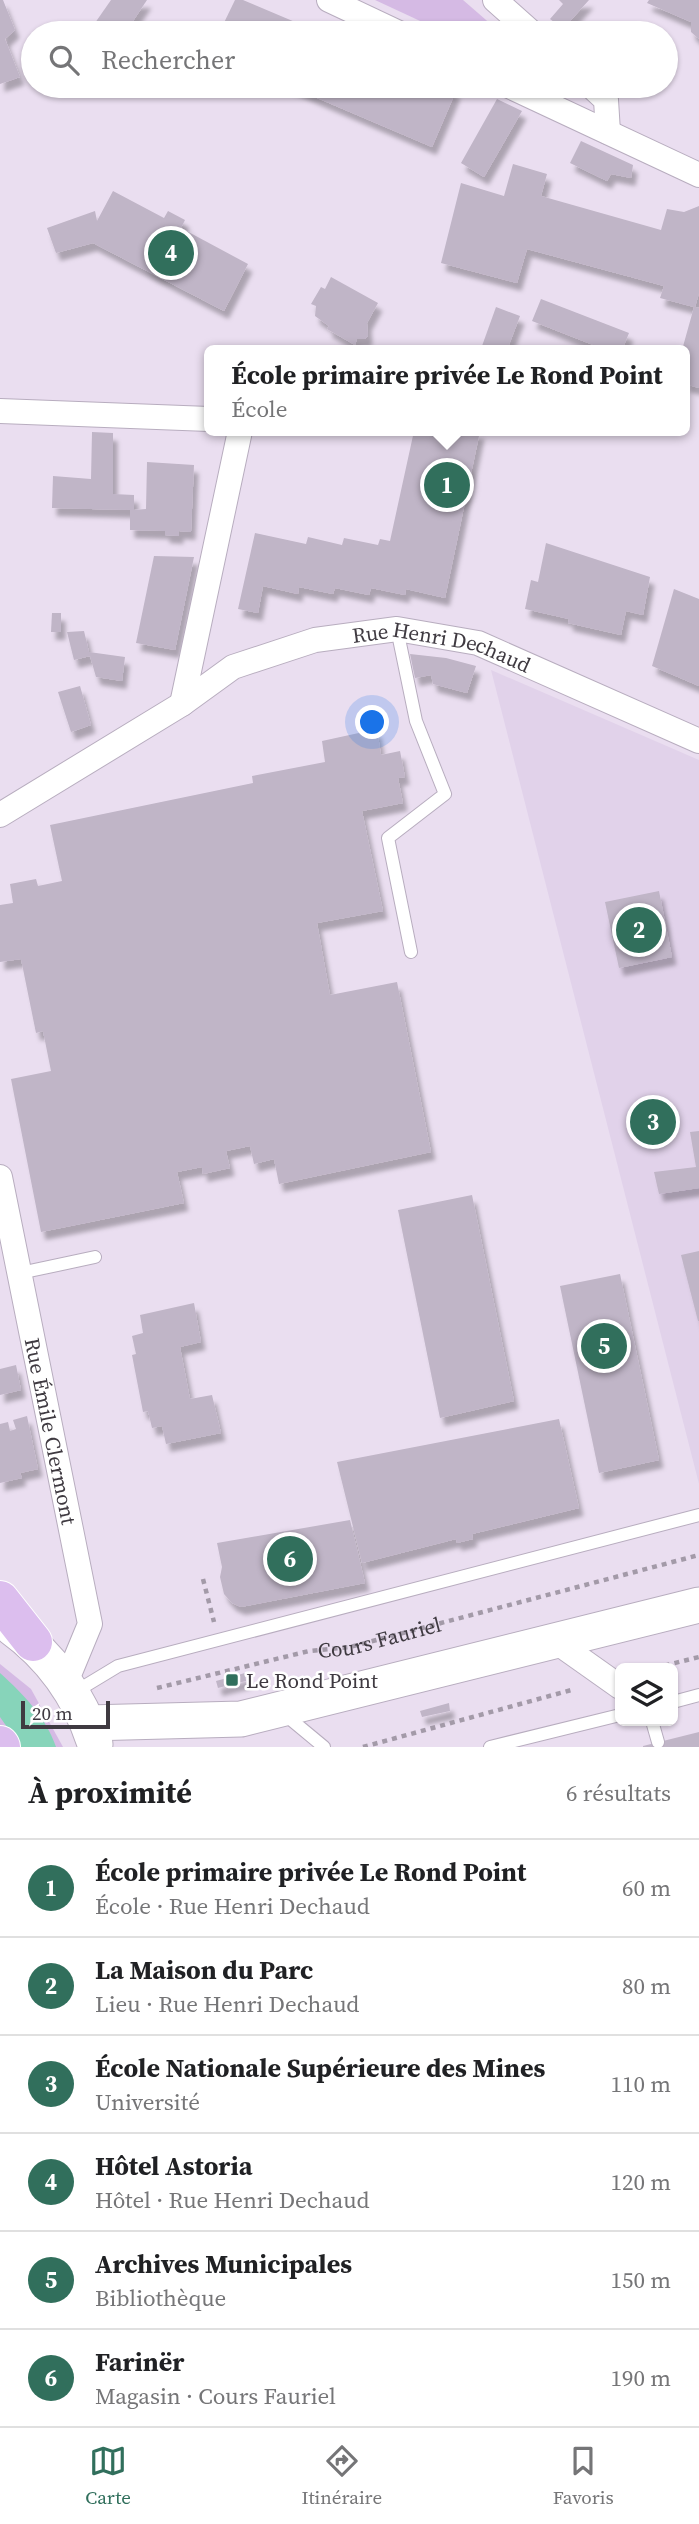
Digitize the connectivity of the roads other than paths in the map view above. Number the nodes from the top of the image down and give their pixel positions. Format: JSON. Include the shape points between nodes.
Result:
{"nodes":[{"id":1,"x":329,"y":0,"type":"edge"},
{"id":2,"x":495,"y":0,"type":"edge"},
{"id":3,"x":374,"y":21,"type":"edge"},
{"id":4,"x":519,"y":21,"type":"edge"},
{"id":5,"x":535,"y":98,"type":"edge"},
{"id":6,"x":604,"y":98,"type":"edge"},
{"id":7,"x":608,"y":132,"type":"junction"},
{"id":8,"x":699,"y":175,"type":"edge"},
{"id":9,"x":0,"y":411,"type":"edge"},
{"id":10,"x":204,"y":419,"type":"edge"},
{"id":11,"x":239,"y":436,"type":"edge"},
{"id":12,"x":397,"y":629,"type":"junction"},
{"id":13,"x":182,"y":704,"type":"junction"},
{"id":14,"x":699,"y":741,"type":"edge"},
{"id":15,"x":0,"y":815,"type":"edge"},
{"id":16,"x":411,"y":952,"type":"dead end"},
{"id":17,"x":0,"y":1177,"type":"edge"},
{"id":18,"x":95,"y":1257,"type":"dead end"},
{"id":19,"x":20,"y":1273,"type":"junction"},
{"id":20,"x":699,"y":1515,"type":"edge"},
{"id":21,"x":0,"y":1600,"type":"edge"},
{"id":22,"x":699,"y":1605,"type":"edge"},
{"id":23,"x":0,"y":1619,"type":"edge"},
{"id":24,"x":555,"y":1641,"type":"junction"},
{"id":25,"x":33,"y":1643,"type":"junction"},
{"id":26,"x":615,"y":1683,"type":"edge"},
{"id":27,"x":699,"y":1695,"type":"edge"},
{"id":28,"x":678,"y":1701,"type":"edge"},
{"id":29,"x":81,"y":1711,"type":"edge"},
{"id":30,"x":280,"y":1711,"type":"junction"},
{"id":31,"x":615,"y":1716,"type":"edge"},
{"id":32,"x":241,"y":1719,"type":"junction"},
{"id":33,"x":654,"y":1726,"type":"edge"},
{"id":34,"x":659,"y":1742,"type":"dead end"},
{"id":35,"x":198,"y":1747,"type":"edge"},
{"id":36,"x":324,"y":1747,"type":"edge"},
{"id":37,"x":490,"y":1747,"type":"edge"}],
"edges":[{"from":1,"to":3,"type":"street"},
{"from":2,"to":4,"type":"street"},
{"from":5,"to":7,"type":"street"},
{"from":6,"to":7,"type":"street"},
{"from":7,"to":8,"type":"street"},
{"from":9,"to":10,"type":"street"},
{"from":11,"to":13,"type":"street"},
{"from":12,"to":13,"type":"street","name":"Rue Henri Dechaud","via":[[315,640],[233,667]]},
{"from":12,"to":14,"type":"street","name":"Rue Henri Dechaud","via":[[478,642]]},
{"from":12,"to":16,"type":"lane","via":[[416,721],[444,794],[388,838]]},
{"from":13,"to":15,"type":"street","name":"Rue Henri Dechaud"},
{"from":17,"to":19,"type":"street","name":"Rue Émile Clermont"},
{"from":18,"to":19,"type":"lane"},
{"from":19,"to":29,"type":"street","name":"Rue Émile Clermont","via":[[90,1624]]},
{"from":20,"to":29,"type":"lane","name":"Cours Fauriel","via":[[118,1666]]},
{"from":21,"to":25,"type":"highway"},
{"from":22,"to":24,"type":"main road"},
{"from":23,"to":25,"type":"main road"},
{"from":24,"to":26,"type":"street"},
{"from":24,"to":30,"type":"main road"},
{"from":25,"to":29,"type":"main road"},
{"from":27,"to":28,"type":"lane"},
{"from":29,"to":32,"type":"main road"},
{"from":30,"to":32,"type":"main road"},
{"from":30,"to":36,"type":"lane"},
{"from":31,"to":37,"type":"lane"},
{"from":32,"to":35,"type":"main road"},
{"from":33,"to":34,"type":"lane"}]}
